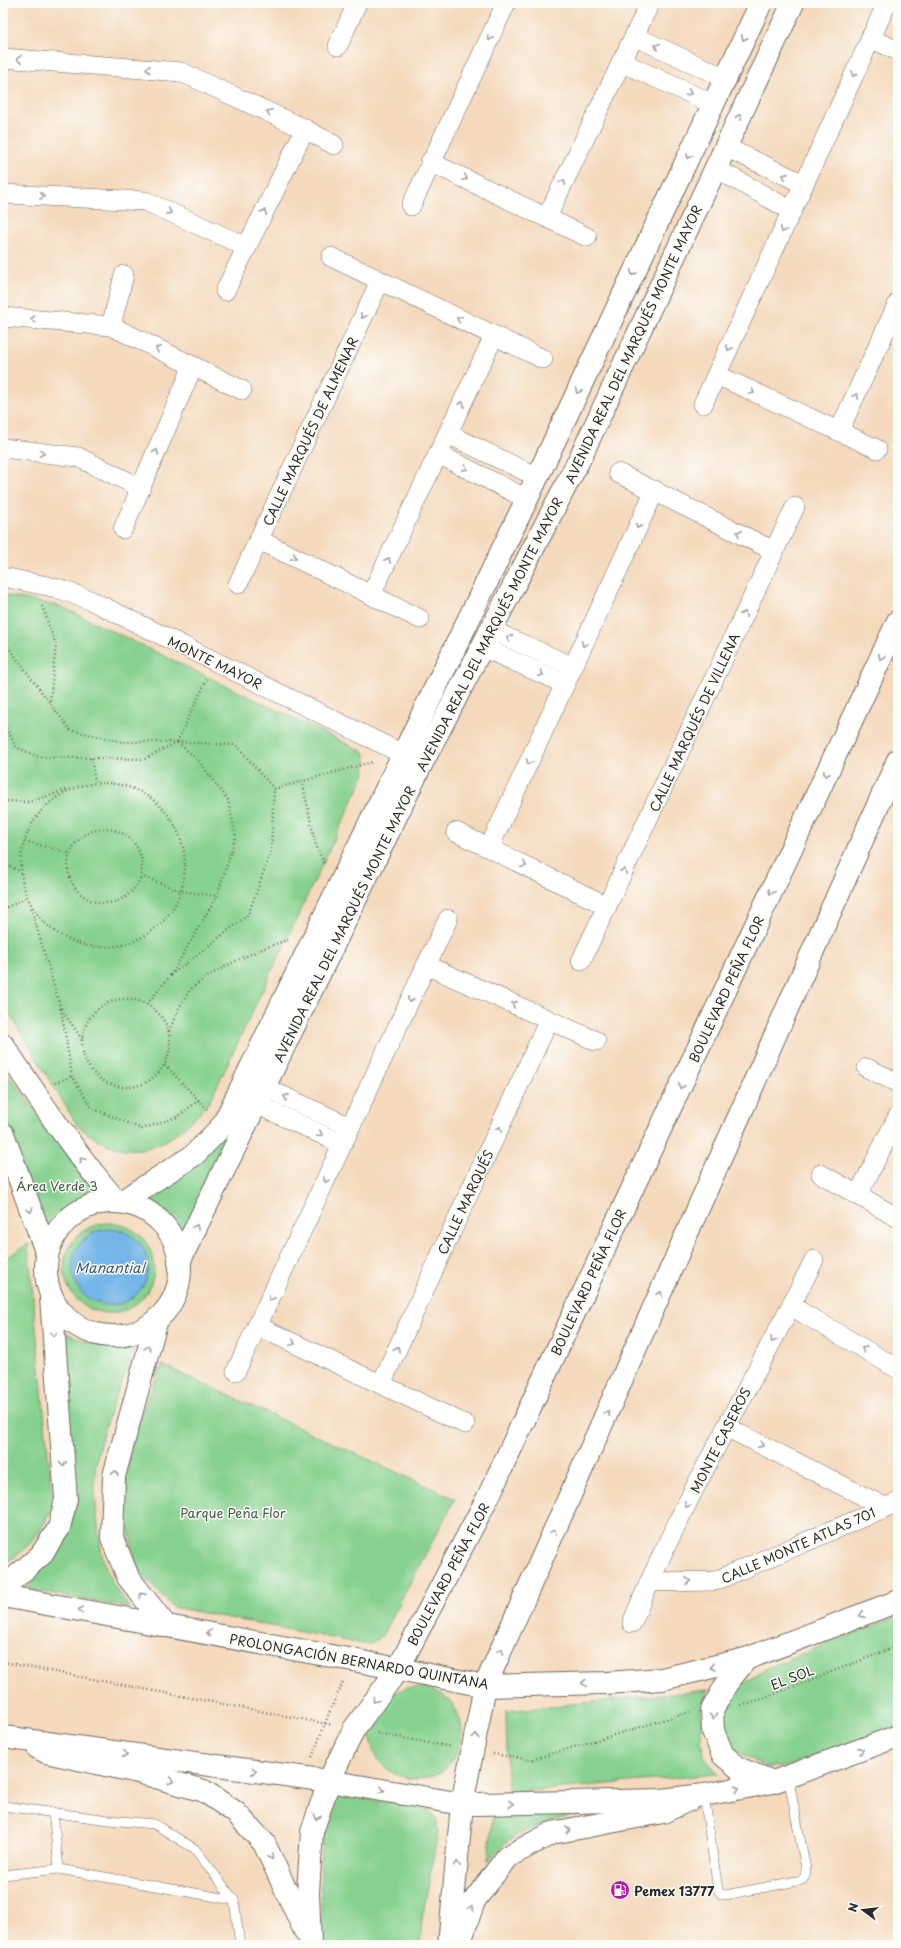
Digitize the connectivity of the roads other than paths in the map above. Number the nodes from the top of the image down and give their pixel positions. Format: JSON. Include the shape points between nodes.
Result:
{"nodes":[{"id":1,"x":506,"y":3,"type":"edge"},
{"id":2,"x":650,"y":3,"type":"edge"},
{"id":3,"x":761,"y":3,"type":"edge"},
{"id":4,"x":793,"y":3,"type":"edge"},
{"id":5,"x":886,"y":3,"type":"edge"},
{"id":6,"x":353,"y":4,"type":"edge"},
{"id":7,"x":634,"y":36,"type":"junction"},
{"id":8,"x":870,"y":38,"type":"junction"},
{"id":9,"x":338,"y":46,"type":"dead end"},
{"id":10,"x":898,"y":51,"type":"edge"},
{"id":11,"x":3,"y":58,"type":"edge"},
{"id":12,"x":621,"y":62,"type":"junction"},
{"id":13,"x":725,"y":78,"type":"junction"},
{"id":14,"x":713,"y":104,"type":"junction"},
{"id":15,"x":305,"y":129,"type":"junction"},
{"id":16,"x":334,"y":145,"type":"dead end"},
{"id":17,"x":725,"y":147,"type":"junction"},
{"id":18,"x":430,"y":162,"type":"junction"},
{"id":19,"x":715,"y":168,"type":"junction"},
{"id":20,"x":804,"y":184,"type":"junction"},
{"id":21,"x":3,"y":194,"type":"edge"},
{"id":22,"x":411,"y":206,"type":"dead end"},
{"id":23,"x":792,"y":211,"type":"junction"},
{"id":24,"x":547,"y":217,"type":"junction"},
{"id":25,"x":587,"y":237,"type":"dead end"},
{"id":26,"x":247,"y":247,"type":"junction"},
{"id":27,"x":331,"y":257,"type":"dead end"},
{"id":28,"x":124,"y":276,"type":"dead end"},
{"id":29,"x":380,"y":281,"type":"junction"},
{"id":30,"x":225,"y":291,"type":"dead end"},
{"id":31,"x":898,"y":303,"type":"edge"},
{"id":32,"x":3,"y":317,"type":"edge"},
{"id":33,"x":111,"y":326,"type":"junction"},
{"id":34,"x":494,"y":336,"type":"junction"},
{"id":35,"x":543,"y":359,"type":"dead end"},
{"id":36,"x":193,"y":366,"type":"junction"},
{"id":37,"x":717,"y":375,"type":"junction"},
{"id":38,"x":242,"y":390,"type":"dead end"},
{"id":39,"x":704,"y":404,"type":"dead end"},
{"id":40,"x":839,"y":432,"type":"junction"},
{"id":41,"x":448,"y":434,"type":"junction"},
{"id":42,"x":3,"y":448,"type":"edge"},
{"id":43,"x":877,"y":449,"type":"dead end"},
{"id":44,"x":438,"y":454,"type":"junction"},
{"id":45,"x":618,"y":473,"type":"dead end"},
{"id":46,"x":537,"y":477,"type":"junction"},
{"id":47,"x":141,"y":488,"type":"junction"},
{"id":48,"x":655,"y":490,"type":"junction"},
{"id":49,"x":527,"y":499,"type":"junction"},
{"id":50,"x":795,"y":507,"type":"dead end"},
{"id":51,"x":123,"y":529,"type":"dead end"},
{"id":52,"x":259,"y":540,"type":"junction"},
{"id":53,"x":774,"y":551,"type":"junction"},
{"id":54,"x":3,"y":577,"type":"edge"},
{"id":55,"x":238,"y":584,"type":"dead end"},
{"id":56,"x":371,"y":595,"type":"junction"},
{"id":57,"x":420,"y":619,"type":"dead end"},
{"id":58,"x":896,"y":630,"type":"edge"},
{"id":59,"x":486,"y":639,"type":"junction"},
{"id":60,"x":573,"y":667,"type":"junction"},
{"id":61,"x":565,"y":684,"type":"junction"},
{"id":62,"x":412,"y":759,"type":"junction"},
{"id":63,"x":898,"y":760,"type":"edge"},
{"id":64,"x":456,"y":832,"type":"dead end"},
{"id":65,"x":489,"y":848,"type":"junction"},
{"id":66,"x":607,"y":906,"type":"junction"},
{"id":67,"x":448,"y":918,"type":"dead end"},
{"id":68,"x":581,"y":960,"type":"dead end"},
{"id":69,"x":426,"y":965,"type":"junction"},
{"id":70,"x":549,"y":1020,"type":"junction"},
{"id":71,"x":596,"y":1041,"type":"dead end"},
{"id":72,"x":3,"y":1045,"type":"edge"},
{"id":73,"x":867,"y":1068,"type":"dead end"},
{"id":74,"x":898,"y":1083,"type":"edge"},
{"id":75,"x":260,"y":1096,"type":"junction"},
{"id":76,"x":898,"y":1116,"type":"edge"},
{"id":77,"x":350,"y":1127,"type":"junction"},
{"id":78,"x":3,"y":1134,"type":"edge"},
{"id":79,"x":342,"y":1144,"type":"junction"},
{"id":80,"x":821,"y":1174,"type":"dead end"},
{"id":81,"x":858,"y":1195,"type":"junction"},
{"id":82,"x":118,"y":1202,"type":"junction"},
{"id":83,"x":898,"y":1218,"type":"edge"},
{"id":84,"x":47,"y":1254,"type":"junction"},
{"id":85,"x":814,"y":1260,"type":"dead end"},
{"id":86,"x":179,"y":1262,"type":"junction"},
{"id":87,"x":51,"y":1295,"type":"junction"},
{"id":88,"x":791,"y":1306,"type":"junction"},
{"id":89,"x":157,"y":1319,"type":"junction"},
{"id":90,"x":257,"y":1326,"type":"junction"},
{"id":91,"x":898,"y":1369,"type":"edge"},
{"id":92,"x":236,"y":1371,"type":"dead end"},
{"id":93,"x":381,"y":1384,"type":"junction"},
{"id":94,"x":465,"y":1424,"type":"dead end"},
{"id":95,"x":726,"y":1427,"type":"junction"},
{"id":96,"x":891,"y":1504,"type":"edge"},
{"id":97,"x":649,"y":1582,"type":"junction"},
{"id":98,"x":3,"y":1588,"type":"edge"},
{"id":99,"x":3,"y":1596,"type":"edge"},
{"id":100,"x":898,"y":1601,"type":"edge"},
{"id":101,"x":632,"y":1623,"type":"dead end"},
{"id":102,"x":166,"y":1626,"type":"junction"},
{"id":103,"x":746,"y":1659,"type":"junction"},
{"id":104,"x":398,"y":1669,"type":"junction"},
{"id":105,"x":485,"y":1686,"type":"junction"},
{"id":106,"x":898,"y":1736,"type":"edge"},
{"id":107,"x":3,"y":1737,"type":"edge"},
{"id":108,"x":26,"y":1741,"type":"junction"},
{"id":109,"x":781,"y":1779,"type":"junction"},
{"id":110,"x":329,"y":1780,"type":"junction"},
{"id":111,"x":702,"y":1795,"type":"junction"},
{"id":112,"x":462,"y":1804,"type":"junction"},
{"id":113,"x":3,"y":1806,"type":"edge"},
{"id":114,"x":53,"y":1812,"type":"junction"},
{"id":115,"x":59,"y":1869,"type":"junction"},
{"id":116,"x":3,"y":1874,"type":"edge"},
{"id":117,"x":234,"y":1900,"type":"junction"},
{"id":118,"x":309,"y":1942,"type":"edge"},
{"id":119,"x":240,"y":1945,"type":"edge"},
{"id":120,"x":449,"y":1945,"type":"edge"},
{"id":121,"x":459,"y":1945,"type":"edge"}],
"edges":[{"from":1,"to":18,"type":"street","one_way":true},
{"from":2,"to":7,"type":"street"},
{"from":3,"to":13,"type":"main road","name":"AVENIDA REAL DEL MARQUÉS MONTE MAYOR","one_way":true},
{"from":17,"to":4,"type":"main road","name":"AVENIDA REAL DEL MARQUÉS MONTE MAYOR","one_way":true},
{"from":5,"to":8,"type":"street"},
{"from":6,"to":9,"type":"street"},
{"from":7,"to":12,"type":"street"},
{"from":13,"to":7,"type":"street","one_way":true},
{"from":8,"to":10,"type":"street"},
{"from":8,"to":20,"type":"street","one_way":true},
{"from":15,"to":11,"type":"street","one_way":true,"via":[[181,72]]},
{"from":12,"to":14,"type":"street","one_way":true},
{"from":24,"to":12,"type":"street","one_way":true},
{"from":13,"to":14,"type":"main road","name":"AVENIDA REAL DEL MARQUÉS MONTE MAYOR"},
{"from":14,"to":46,"type":"main road","name":"AVENIDA REAL DEL MARQUÉS MONTE MAYOR","one_way":true},
{"from":15,"to":16,"type":"street"},
{"from":26,"to":15,"type":"street","one_way":true},
{"from":17,"to":19,"type":"main road","name":"AVENIDA REAL DEL MARQUÉS MONTE MAYOR"},
{"from":20,"to":17,"type":"street","one_way":true},
{"from":18,"to":22,"type":"street"},
{"from":18,"to":24,"type":"street","one_way":true},
{"from":19,"to":23,"type":"street"},
{"from":19,"to":59,"type":"main road","name":"AVENIDA REAL DEL MARQUÉS MONTE MAYOR","via":[[579,460]]},
{"from":20,"to":23,"type":"street"},
{"from":21,"to":26,"type":"street","one_way":true,"via":[[145,201]]},
{"from":23,"to":37,"type":"street","one_way":true},
{"from":24,"to":25,"type":"street"},
{"from":26,"to":30,"type":"street"},
{"from":27,"to":29,"type":"street"},
{"from":28,"to":33,"type":"street"},
{"from":34,"to":29,"type":"street","one_way":true},
{"from":29,"to":52,"type":"street","name":"CALLE MARQUÉS DE ALMENAR","one_way":true},
{"from":40,"to":31,"type":"street","one_way":true},
{"from":33,"to":32,"type":"street","one_way":true},
{"from":36,"to":33,"type":"street","one_way":true},
{"from":34,"to":35,"type":"street"},
{"from":41,"to":34,"type":"street","one_way":true},
{"from":36,"to":38,"type":"street"},
{"from":47,"to":36,"type":"street","one_way":true},
{"from":37,"to":39,"type":"street"},
{"from":37,"to":40,"type":"street","one_way":true},
{"from":40,"to":43,"type":"street"},
{"from":41,"to":44,"type":"street"},
{"from":41,"to":46,"type":"street"},
{"from":42,"to":47,"type":"street","one_way":true,"via":[[78,457]]},
{"from":44,"to":49,"type":"street","one_way":true},
{"from":56,"to":44,"type":"street","one_way":true},
{"from":45,"to":48,"type":"street"},
{"from":46,"to":49,"type":"main road","name":"AVENIDA REAL DEL MARQUÉS MONTE MAYOR"},
{"from":47,"to":51,"type":"street"},
{"from":53,"to":48,"type":"street","one_way":true},
{"from":48,"to":60,"type":"street","one_way":true},
{"from":49,"to":62,"type":"main road","name":"AVENIDA REAL DEL MARQUÉS MONTE MAYOR"},
{"from":50,"to":53,"type":"street","name":"CALLE MARQUÉS DE VILLENA"},
{"from":52,"to":55,"type":"street"},
{"from":52,"to":56,"type":"street","name":"CALLE MARQUÉS DE ALMENAR","one_way":true},
{"from":66,"to":53,"type":"street","name":"CALLE MARQUÉS DE VILLENA","one_way":true},
{"from":54,"to":62,"type":"street","name":"MONTE MAYOR","via":[[57,588],[92,601]]},
{"from":56,"to":57,"type":"street","name":"CALLE MARQUÉS DE ALMENAR"},
{"from":58,"to":104,"type":"main road","name":"BOULEVARD PEÑA FLOR","one_way":true,"via":[[489,1495]]},
{"from":60,"to":59,"type":"street","one_way":true},
{"from":59,"to":61,"type":"street","one_way":true},
{"from":59,"to":62,"type":"main road","name":"AVENIDA REAL DEL MARQUÉS MONTE MAYOR"},
{"from":60,"to":61,"type":"street"},
{"from":61,"to":65,"type":"street","one_way":true},
{"from":62,"to":75,"type":"main road","name":"AVENIDA REAL DEL MARQUÉS MONTE MAYOR"},
{"from":62,"to":82,"type":"main road","name":"AVENIDA REAL DEL MARQUÉS MONTE MAYOR","via":[[337,890],[222,1125],[194,1155]]},
{"from":105,"to":63,"type":"main road","one_way":true},
{"from":64,"to":65,"type":"street"},
{"from":65,"to":66,"type":"street","one_way":true},
{"from":66,"to":68,"type":"street","name":"CALLE MARQUÉS DE VILLENA"},
{"from":67,"to":69,"type":"street"},
{"from":70,"to":69,"type":"street","one_way":true},
{"from":69,"to":77,"type":"street","one_way":true},
{"from":70,"to":71,"type":"street"},
{"from":93,"to":70,"type":"street","name":"CALLE MARQUÉS","one_way":true},
{"from":82,"to":72,"type":"main road","one_way":true,"via":[[84,1163],[53,1121]]},
{"from":73,"to":74,"type":"street"},
{"from":77,"to":75,"type":"street","one_way":true},
{"from":75,"to":79,"type":"street","one_way":true},
{"from":86,"to":75,"type":"main road","name":"AVENIDA REAL DEL MARQUÉS MONTE MAYOR","one_way":true},
{"from":76,"to":81,"type":"street"},
{"from":77,"to":79,"type":"street"},
{"from":78,"to":84,"type":"main road","one_way":true},
{"from":79,"to":90,"type":"street","one_way":true},
{"from":80,"to":81,"type":"street"},
{"from":81,"to":83,"type":"street"},
{"from":82,"to":84,"type":"main road","via":[[97,1203],[80,1210],[65,1222],[54,1237]]},
{"from":82,"to":86,"type":"main road","via":[[135,1205],[151,1214],[165,1227],[175,1243]]},
{"from":84,"to":87,"type":"main road","via":[[46,1275]]},
{"from":85,"to":88,"type":"street","name":"MONTE CASEROS"},
{"from":86,"to":89,"type":"main road","via":[[178,1283],[170,1303]]},
{"from":87,"to":89,"type":"main road","via":[[63,1313],[78,1327],[98,1334],[119,1335],[139,1330]]},
{"from":87,"to":98,"type":"main road","one_way":true,"via":[[66,1499],[59,1528],[41,1555]]},
{"from":91,"to":88,"type":"street","one_way":true},
{"from":88,"to":95,"type":"street","name":"MONTE CASEROS","one_way":true},
{"from":102,"to":89,"type":"main road","one_way":true,"via":[[128,1577],[112,1538],[114,1476]]},
{"from":90,"to":92,"type":"street"},
{"from":90,"to":93,"type":"street","one_way":true},
{"from":93,"to":94,"type":"street"},
{"from":95,"to":96,"type":"street","one_way":true},
{"from":95,"to":97,"type":"street","name":"MONTE CASEROS","one_way":true},
{"from":97,"to":96,"type":"street","name":"CALLE MONTE ATLAS 701","one_way":true,"via":[[715,1581]]},
{"from":97,"to":101,"type":"street","name":"MONTE CASEROS"},
{"from":102,"to":99,"type":"main road","name":"PROLONGACIÓN BERNARDO QUINTANA","one_way":true},
{"from":100,"to":103,"type":"main road","name":"PROLONGACIÓN BERNARDO QUINTANA","one_way":true},
{"from":104,"to":102,"type":"main road","name":"PROLONGACIÓN BERNARDO QUINTANA","one_way":true},
{"from":103,"to":105,"type":"main road","name":"PROLONGACIÓN BERNARDO QUINTANA","one_way":true,"via":[[662,1679]]},
{"from":103,"to":109,"type":"main road","one_way":true,"via":[[727,1683],[712,1710],[713,1730],[723,1755],[740,1769]]},
{"from":104,"to":105,"type":"main road","name":"PROLONGACIÓN BERNARDO QUINTANA"},
{"from":104,"to":110,"type":"main road","name":"BOULEVARD PEÑA FLOR","one_way":true,"via":[[354,1730]]},
{"from":112,"to":105,"type":"main road","one_way":true},
{"from":109,"to":106,"type":"main road","one_way":true},
{"from":107,"to":108,"type":"main road"},
{"from":108,"to":110,"type":"main road","one_way":true},
{"from":108,"to":118,"type":"main road","one_way":true,"via":[[46,1752],[138,1772],[204,1791],[235,1812],[264,1843]]},
{"from":111,"to":109,"type":"main road","one_way":true},
{"from":109,"to":111,"type":"lane","via":[[806,1868],[802,1880],[721,1894],[718,1890]]},
{"from":110,"to":112,"type":"main road","one_way":true},
{"from":110,"to":118,"type":"main road","name":"BOULEVARD PEÑA FLOR","one_way":true,"via":[[312,1832],[308,1892]]},
{"from":112,"to":111,"type":"main road","one_way":true,"via":[[654,1801]]},
{"from":121,"to":111,"type":"main road","one_way":true,"via":[[474,1901],[507,1857],[552,1833],[663,1812]]},
{"from":120,"to":112,"type":"main road","one_way":true},
{"from":113,"to":114,"type":"lane"},
{"from":114,"to":115,"type":"lane"},
{"from":114,"to":117,"type":"lane","via":[[154,1824],[195,1849]]},
{"from":115,"to":116,"type":"lane"},
{"from":115,"to":117,"type":"lane"},
{"from":117,"to":119,"type":"lane"}]}
